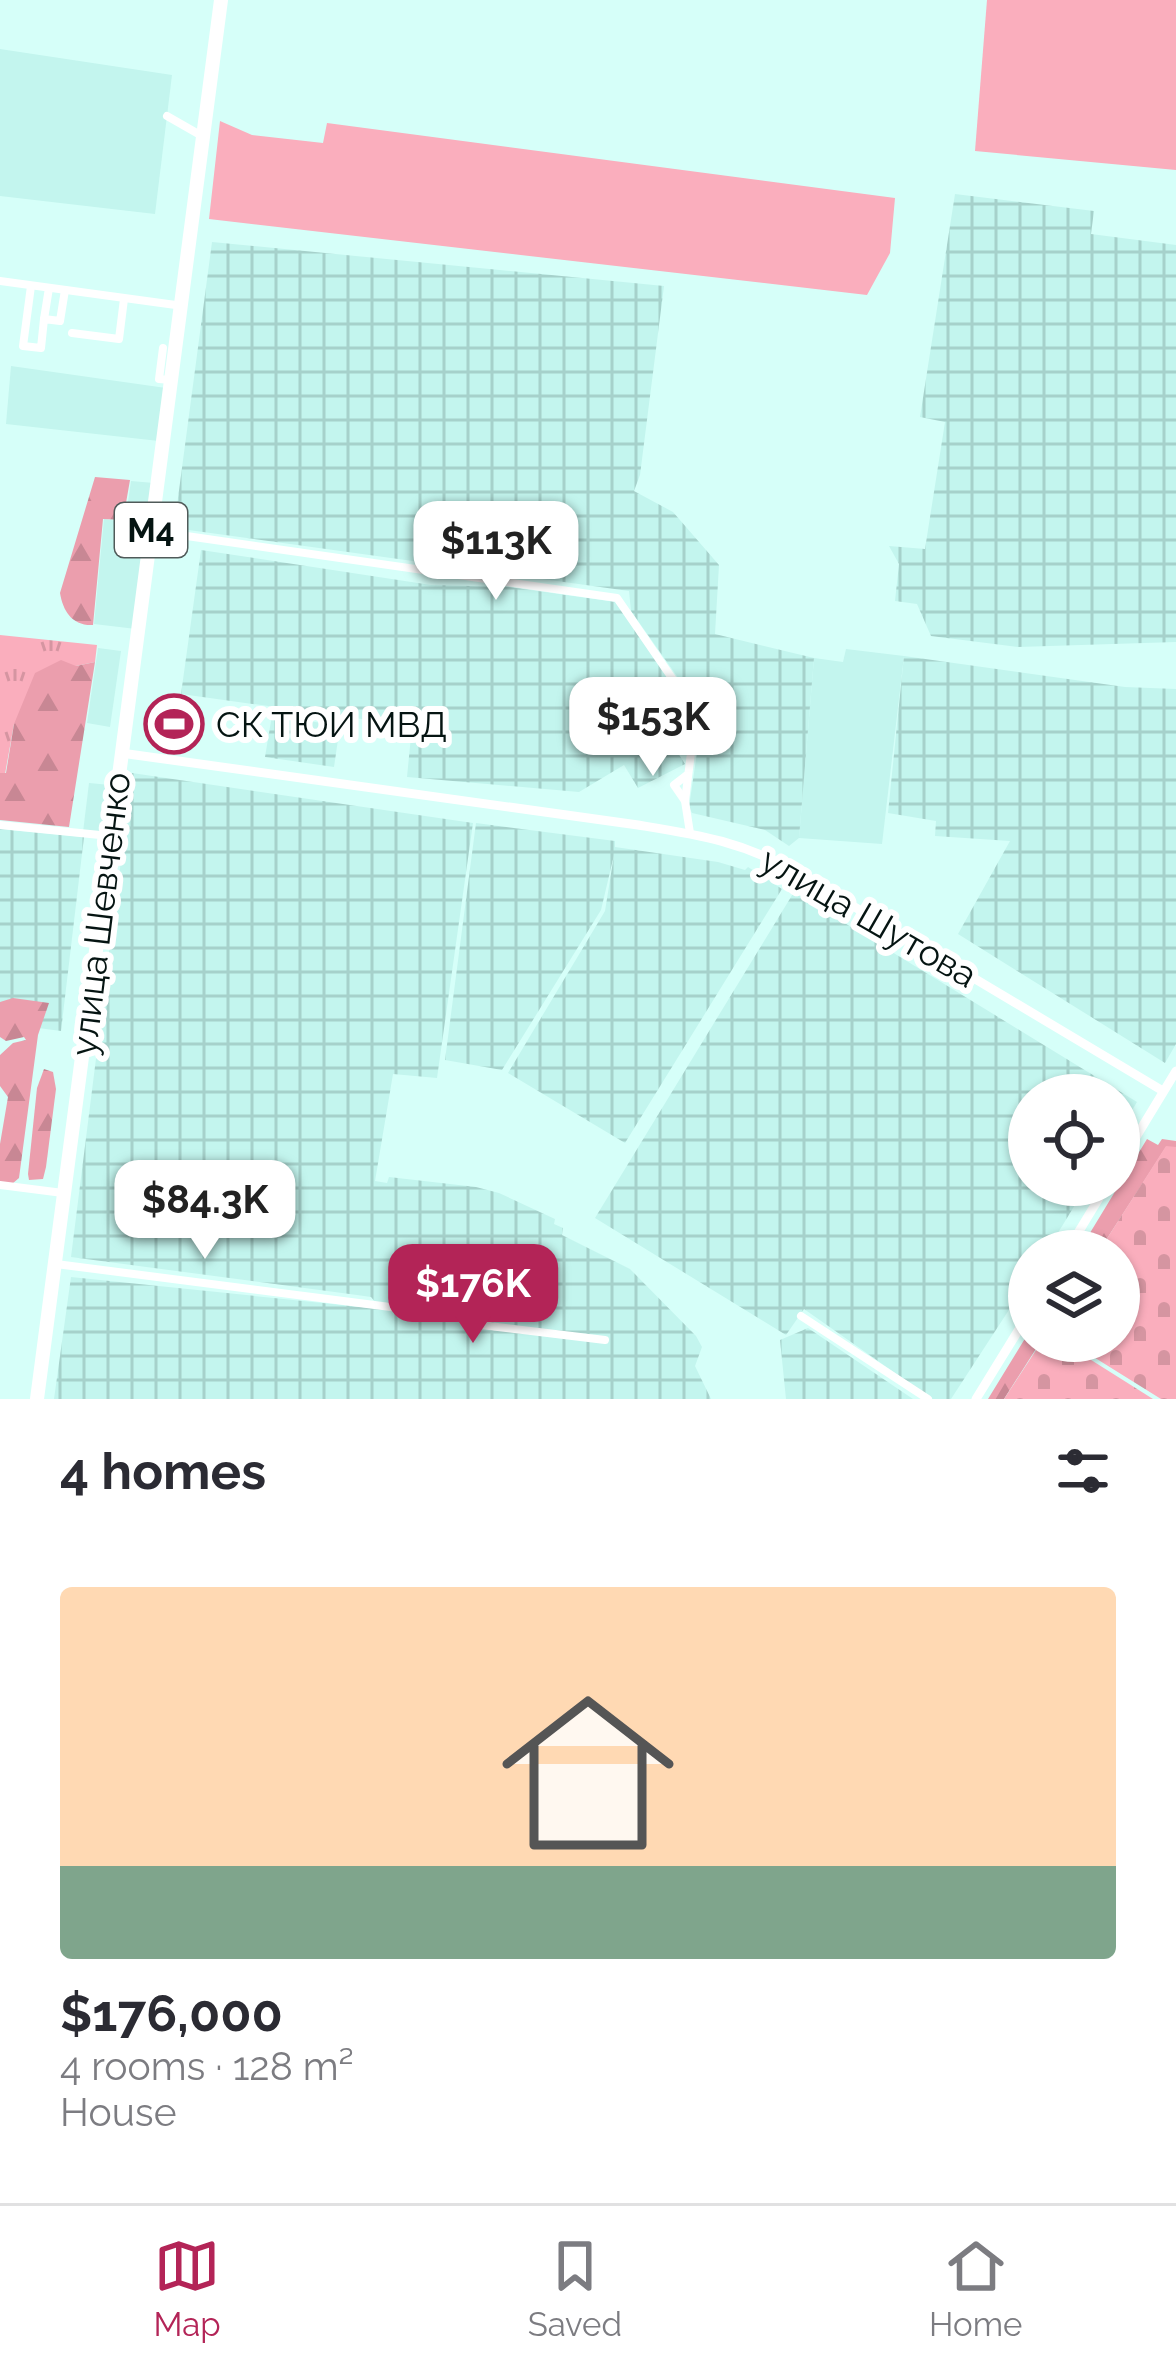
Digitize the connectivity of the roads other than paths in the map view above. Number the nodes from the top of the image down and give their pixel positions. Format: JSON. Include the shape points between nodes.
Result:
{"nodes":[{"id":1,"x":221,"y":0,"type":"edge"},
{"id":2,"x":167,"y":116,"type":"dead end"},
{"id":3,"x":204,"y":137,"type":"junction"},
{"id":4,"x":0,"y":281,"type":"edge"},
{"id":5,"x":31,"y":286,"type":"junction"},
{"id":6,"x":49,"y":288,"type":"junction"},
{"id":7,"x":65,"y":290,"type":"junction"},
{"id":8,"x":124,"y":298,"type":"junction"},
{"id":9,"x":183,"y":306,"type":"junction"},
{"id":10,"x":44,"y":319,"type":"junction"},
{"id":11,"x":72,"y":333,"type":"dead end"},
{"id":12,"x":163,"y":348,"type":"dead end"},
{"id":13,"x":173,"y":380,"type":"junction"},
{"id":14,"x":151,"y":531,"type":"junction"},
{"id":15,"x":121,"y":753,"type":"junction"},
{"id":16,"x":0,"y":826,"type":"edge"},
{"id":17,"x":690,"y":833,"type":"junction"},
{"id":18,"x":110,"y":836,"type":"junction"},
{"id":19,"x":1176,"y":1071,"type":"edge"},
{"id":20,"x":1163,"y":1091,"type":"junction"},
{"id":21,"x":1176,"y":1096,"type":"edge"},
{"id":22,"x":1140,"y":1130,"type":"edge"},
{"id":23,"x":0,"y":1185,"type":"edge"},
{"id":24,"x":64,"y":1193,"type":"junction"},
{"id":25,"x":55,"y":1264,"type":"junction"},
{"id":26,"x":802,"y":1316,"type":"dead end"},
{"id":27,"x":605,"y":1340,"type":"dead end"},
{"id":28,"x":1008,"y":1347,"type":"edge"},
{"id":29,"x":37,"y":1399,"type":"edge"},
{"id":30,"x":928,"y":1399,"type":"edge"},
{"id":31,"x":976,"y":1399,"type":"edge"}],
"edges":[{"from":1,"to":3,"type":"highway","name":"улица Шевченко","number":"M4"},
{"from":2,"to":3,"type":"street"},
{"from":3,"to":9,"type":"highway","name":"улица Шевченко","number":"M4"},
{"from":4,"to":5,"type":"street"},
{"from":5,"to":6,"type":"street"},
{"from":5,"to":10,"type":"street","via":[[23,346],[41,348]]},
{"from":6,"to":7,"type":"street"},
{"from":6,"to":10,"type":"street"},
{"from":7,"to":8,"type":"street"},
{"from":7,"to":10,"type":"street","via":[[60,321]]},
{"from":8,"to":9,"type":"street"},
{"from":8,"to":11,"type":"street","via":[[119,339]]},
{"from":9,"to":13,"type":"highway","name":"улица Шевченко","number":"M4"},
{"from":12,"to":13,"type":"street","via":[[159,379]]},
{"from":13,"to":14,"type":"highway","name":"улица Шевченко","number":"M4"},
{"from":14,"to":15,"type":"highway","name":"улица Шевченко","number":"M4"},
{"from":14,"to":17,"type":"street","via":[[617,598],[696,713],[685,801]]},
{"from":15,"to":17,"type":"street","name":"улица Шутова"},
{"from":15,"to":18,"type":"highway","name":"улица Шевченко","number":"M4"},
{"from":16,"to":18,"type":"street"},
{"from":17,"to":20,"type":"street","name":"улица Шутова","via":[[770,858]]},
{"from":18,"to":24,"type":"highway","name":"улица Шевченко","number":"M4"},
{"from":19,"to":20,"type":"street"},
{"from":20,"to":21,"type":"street"},
{"from":20,"to":22,"type":"street"},
{"from":23,"to":24,"type":"street"},
{"from":24,"to":25,"type":"highway","name":"улица Шевченко","number":"M4"},
{"from":25,"to":27,"type":"street"},
{"from":25,"to":29,"type":"highway","name":"улица Шевченко","number":"M4"},
{"from":26,"to":30,"type":"street"},
{"from":28,"to":31,"type":"street"}]}
